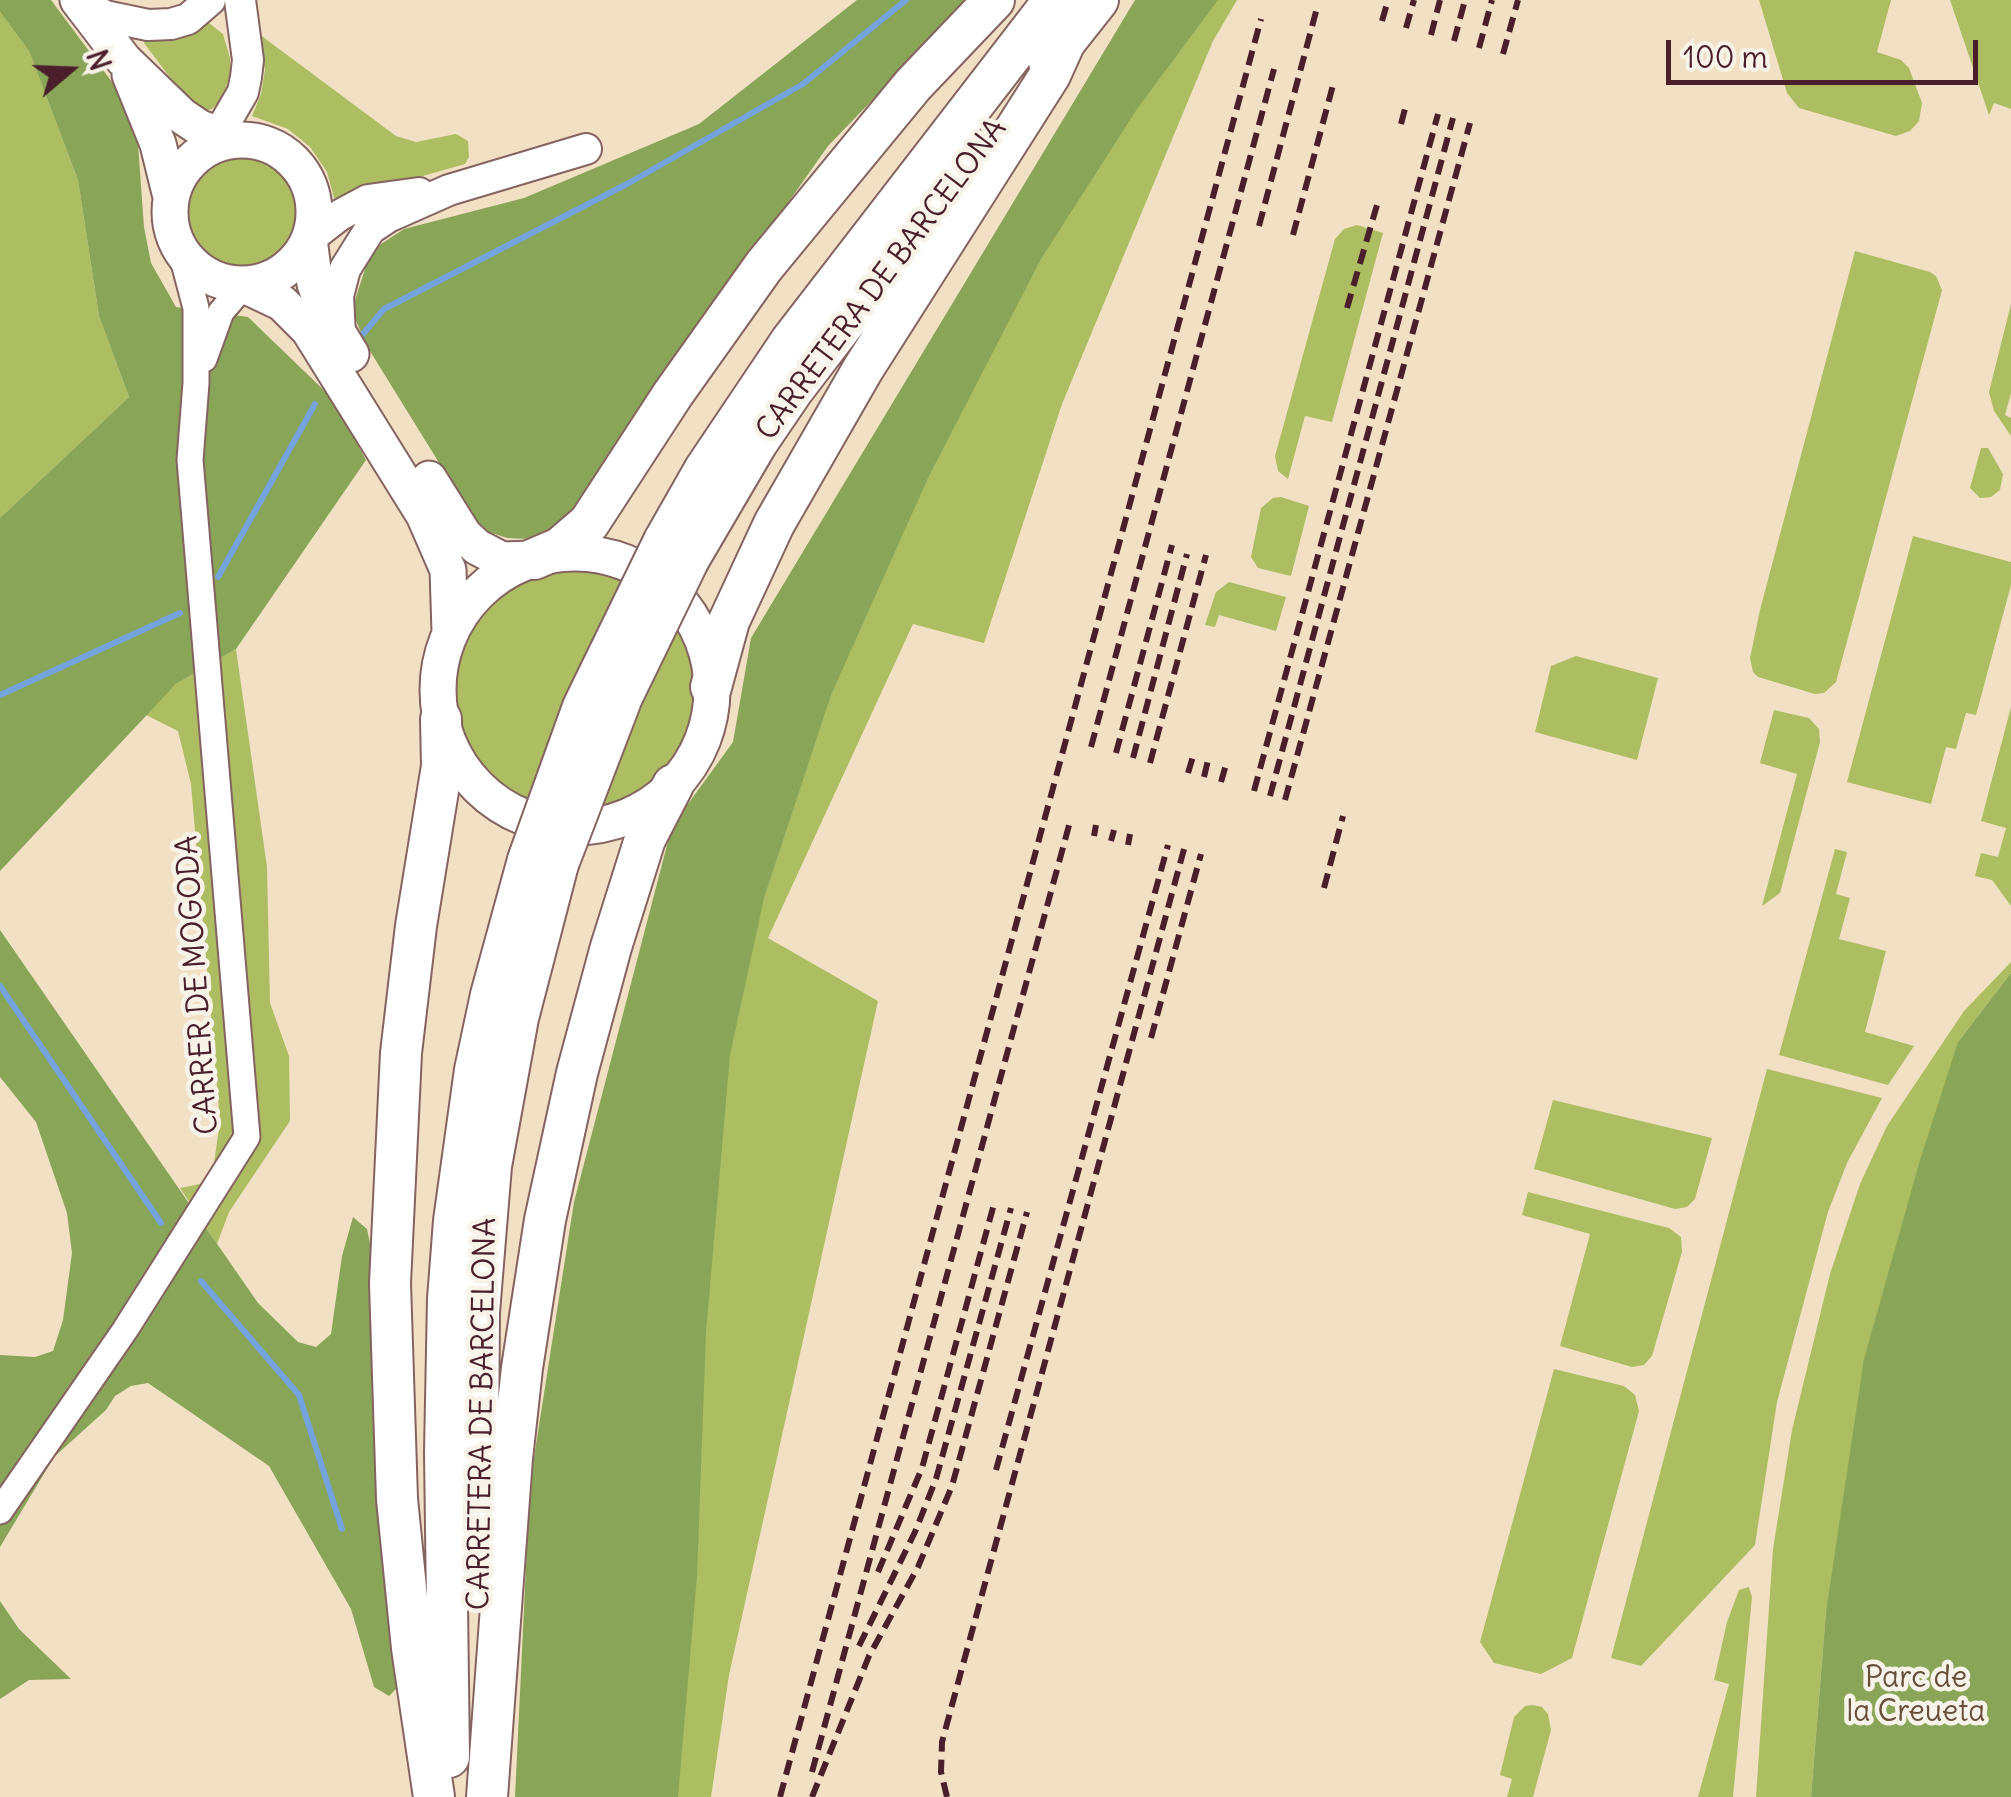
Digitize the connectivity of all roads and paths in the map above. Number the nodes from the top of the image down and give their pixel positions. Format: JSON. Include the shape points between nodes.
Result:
{"nodes":[{"id":1,"x":78,"y":0,"type":"edge"},
{"id":2,"x":210,"y":0,"type":"edge"},
{"id":3,"x":240,"y":0,"type":"edge"},
{"id":4,"x":994,"y":0,"type":"edge"},
{"id":5,"x":1054,"y":0,"type":"edge"},
{"id":6,"x":1098,"y":0,"type":"edge"},
{"id":7,"x":1064,"y":44,"type":"junction"},
{"id":8,"x":124,"y":60,"type":"junction"},
{"id":9,"x":227,"y":138,"type":"junction"},
{"id":10,"x":586,"y":149,"type":"dead end"},
{"id":11,"x":449,"y":190,"type":"junction"},
{"id":12,"x":171,"y":197,"type":"junction"},
{"id":13,"x":309,"y":239,"type":"junction"},
{"id":14,"x":181,"y":251,"type":"junction"},
{"id":15,"x":244,"y":284,"type":"junction"},
{"id":16,"x":340,"y":338,"type":"junction"},
{"id":17,"x":196,"y":383,"type":"junction"},
{"id":18,"x":677,"y":550,"type":"junction"},
{"id":19,"x":534,"y":560,"type":"junction"},
{"id":20,"x":450,"y":632,"type":"junction"},
{"id":21,"x":711,"y":688,"type":"junction"},
{"id":22,"x":441,"y":719,"type":"junction"},
{"id":23,"x":673,"y":785,"type":"junction"},
{"id":24,"x":543,"y":862,"type":"junction"},
{"id":25,"x":0,"y":1511,"type":"edge"},
{"id":26,"x":434,"y":1797,"type":"edge"},
{"id":27,"x":449,"y":1797,"type":"edge"},
{"id":28,"x":484,"y":1797,"type":"edge"}],
"edges":[{"from":1,"to":2,"type":"street","via":[[105,16],[148,26],[188,18]]},
{"from":1,"to":8,"type":"main road"},
{"from":3,"to":9,"type":"street","via":[[248,60]]},
{"from":4,"to":19,"type":"highway","via":[[912,85],[764,266],[589,523]]},
{"from":5,"to":18,"type":"highway","name":"CARRETERA DE BARCELONA","via":[[791,340],[705,469]]},
{"from":6,"to":7,"type":"highway","name":"CARRETERA DE BARCELONA"},
{"from":7,"to":18,"type":"highway","name":"CARRETERA DE BARCELONA","via":[[939,198]]},
{"from":7,"to":21,"type":"highway","via":[[782,510],[746,578]]},
{"from":8,"to":9,"type":"main road","via":[[182,116]]},
{"from":8,"to":12,"type":"main road"},
{"from":9,"to":12,"type":"main road","via":[[192,160]]},
{"from":9,"to":13,"type":"main road","via":[[262,143],[302,171],[312,194]]},
{"from":10,"to":11,"type":"street"},
{"from":11,"to":13,"type":"street","via":[[368,200]]},
{"from":11,"to":16,"type":"street","via":[[388,216],[356,246],[338,296]]},
{"from":12,"to":14,"type":"main road","via":[[172,230]]},
{"from":13,"to":15,"type":"main road","via":[[281,273]]},
{"from":13,"to":16,"type":"main road","via":[[314,284]]},
{"from":14,"to":15,"type":"main road","via":[[206,274]]},
{"from":14,"to":17,"type":"street","name":"CARRER DE MOGODA","via":[[196,308]]},
{"from":15,"to":17,"type":"street","name":"CARRER DE MOGODA","via":[[221,312]]},
{"from":15,"to":20,"type":"main road","via":[[282,302],[309,330],[424,515],[448,570]]},
{"from":16,"to":19,"type":"main road","via":[[464,535],[502,560]]},
{"from":17,"to":25,"type":"street","name":"CARRER DE MOGODA","via":[[190,460],[247,1137]]},
{"from":18,"to":24,"type":"highway","name":"CARRETERA DE BARCELONA","bridge":true,"via":[[590,690]]},
{"from":19,"to":20,"type":"main road","via":[[495,578]]},
{"from":19,"to":21,"type":"main road","via":[[587,553],[654,576],[690,612],[708,658]]},
{"from":20,"to":22,"type":"main road","via":[[439,674]]},
{"from":21,"to":23,"type":"main road","via":[[704,738]]},
{"from":22,"to":23,"type":"main road","via":[[452,752],[476,784],[505,808],[548,826],[614,821]]},
{"from":22,"to":26,"type":"highway","via":[[442,766],[402,1054],[390,1283],[397,1498]]},
{"from":23,"to":28,"type":"highway","via":[[645,838],[611,947],[545,1220],[512,1458]]},
{"from":24,"to":27,"type":"highway","name":"CARRETERA DE BARCELONA","via":[[495,977],[454,1221],[446,1394]]},
{"from":24,"to":28,"type":"highway","name":"CARRETERA DE BARCELONA","via":[[484,1242],[477,1407]]}]}
